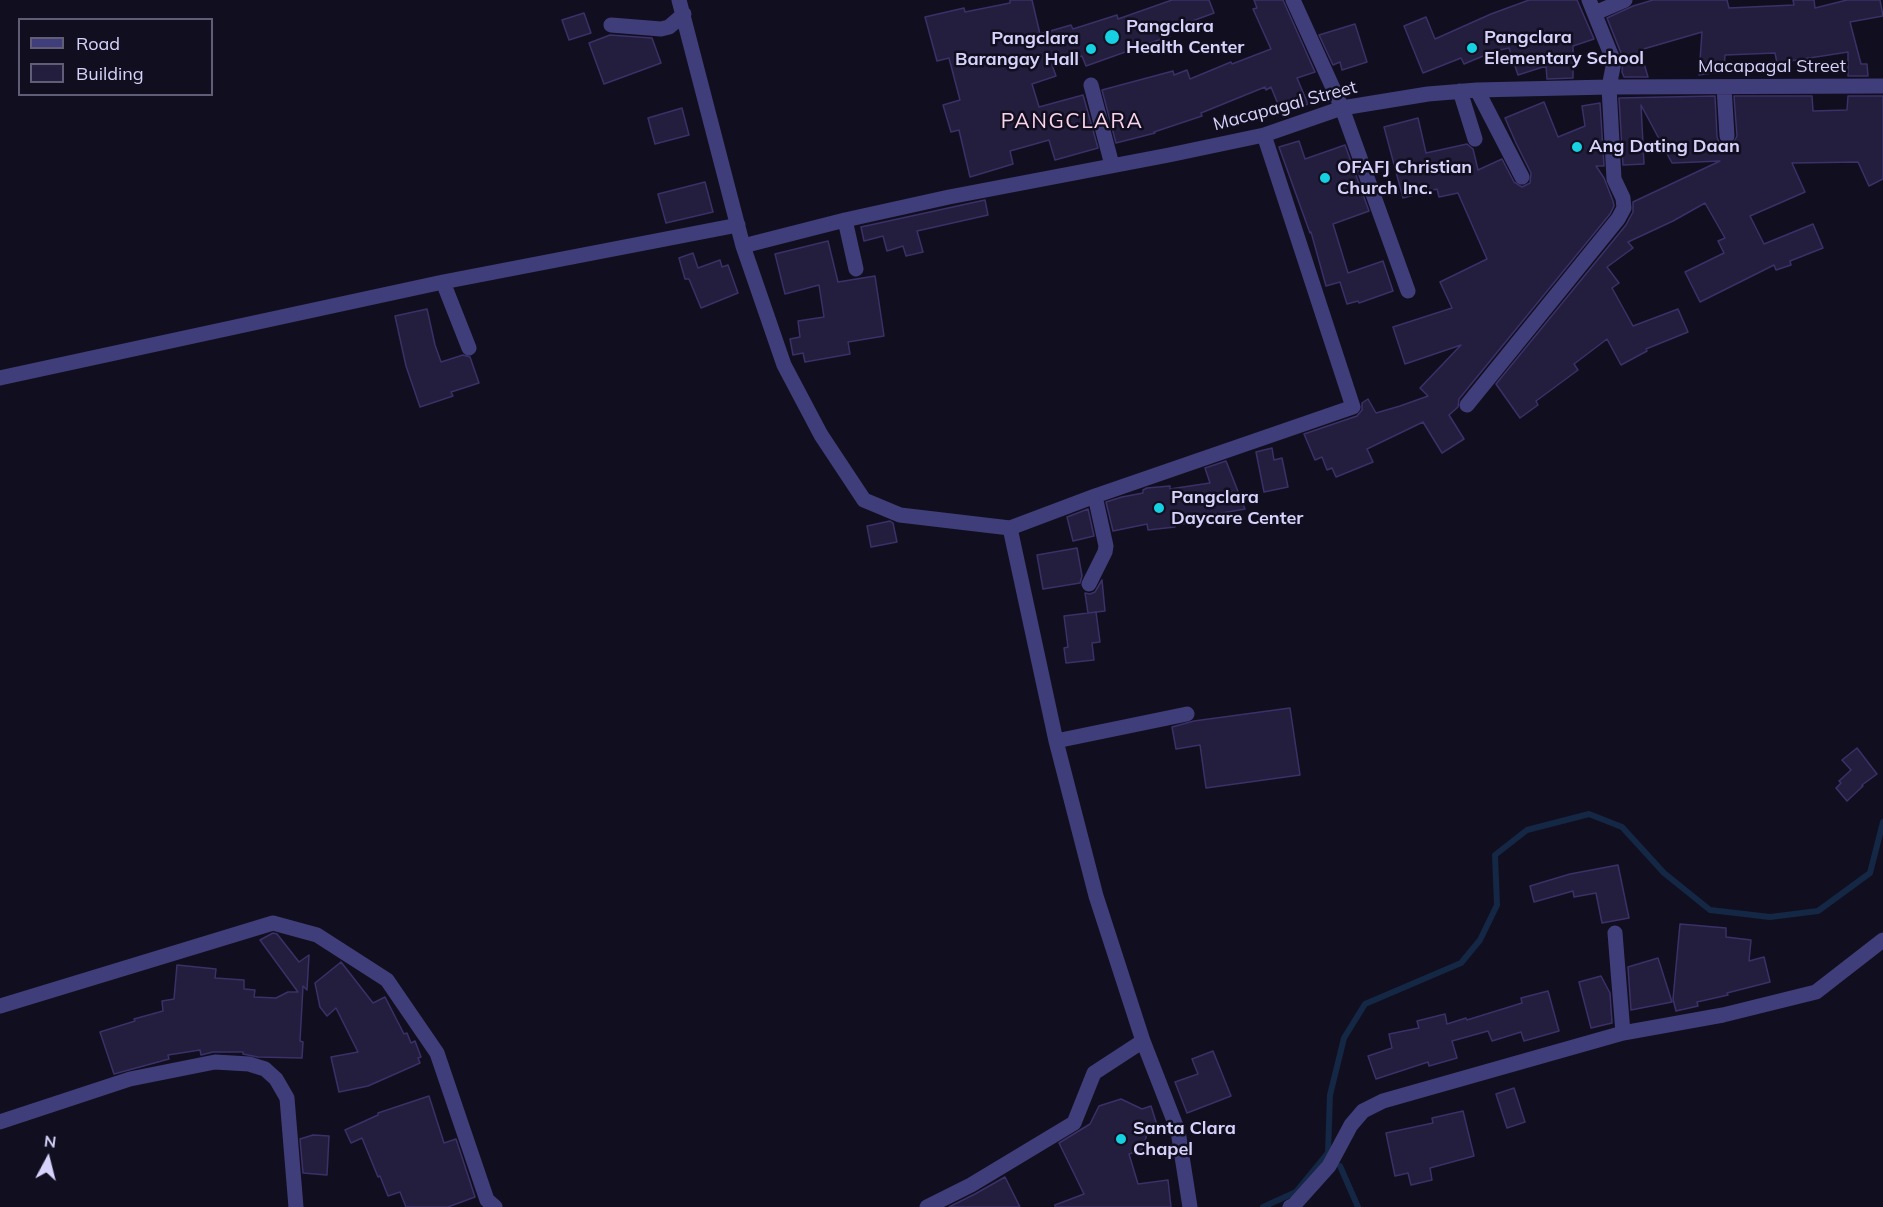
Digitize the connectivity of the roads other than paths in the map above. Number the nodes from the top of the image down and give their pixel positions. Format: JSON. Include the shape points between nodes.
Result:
{"nodes":[{"id":1,"x":1293,"y":0,"type":"edge"},
{"id":2,"x":1625,"y":0,"type":"edge"},
{"id":3,"x":682,"y":7,"type":"edge"},
{"id":4,"x":1592,"y":7,"type":"edge"},
{"id":5,"x":611,"y":25,"type":"dead end"},
{"id":6,"x":1091,"y":85,"type":"dead end"},
{"id":7,"x":1883,"y":86,"type":"edge"},
{"id":8,"x":1609,"y":87,"type":"junction"},
{"id":9,"x":1724,"y":87,"type":"junction"},
{"id":10,"x":1477,"y":90,"type":"junction"},
{"id":11,"x":1460,"y":91,"type":"junction"},
{"id":12,"x":1342,"y":108,"type":"junction"},
{"id":13,"x":1264,"y":135,"type":"junction"},
{"id":14,"x":1727,"y":136,"type":"dead end"},
{"id":15,"x":1474,"y":138,"type":"dead end"},
{"id":16,"x":1112,"y":165,"type":"junction"},
{"id":17,"x":1522,"y":177,"type":"dead end"},
{"id":18,"x":845,"y":220,"type":"junction"},
{"id":19,"x":738,"y":225,"type":"junction"},
{"id":20,"x":743,"y":246,"type":"junction"},
{"id":21,"x":856,"y":269,"type":"dead end"},
{"id":22,"x":443,"y":282,"type":"junction"},
{"id":23,"x":1408,"y":291,"type":"dead end"},
{"id":24,"x":469,"y":348,"type":"dead end"},
{"id":25,"x":0,"y":378,"type":"edge"},
{"id":26,"x":1467,"y":405,"type":"dead end"},
{"id":27,"x":1095,"y":496,"type":"junction"},
{"id":28,"x":1010,"y":528,"type":"junction"},
{"id":29,"x":1089,"y":584,"type":"dead end"},
{"id":30,"x":1187,"y":714,"type":"dead end"},
{"id":31,"x":1056,"y":741,"type":"junction"},
{"id":32,"x":1615,"y":933,"type":"dead end"},
{"id":33,"x":1883,"y":940,"type":"edge"},
{"id":34,"x":0,"y":1006,"type":"edge"},
{"id":35,"x":1623,"y":1034,"type":"junction"},
{"id":36,"x":1143,"y":1041,"type":"junction"},
{"id":37,"x":0,"y":1122,"type":"edge"},
{"id":38,"x":296,"y":1207,"type":"edge"},
{"id":39,"x":495,"y":1207,"type":"edge"},
{"id":40,"x":927,"y":1207,"type":"edge"},
{"id":41,"x":1190,"y":1207,"type":"edge"},
{"id":42,"x":1290,"y":1207,"type":"edge"}],
"edges":[{"from":1,"to":12,"type":"street"},
{"from":2,"to":4,"type":"street"},
{"from":3,"to":5,"type":"street","via":[[665,29]]},
{"from":3,"to":19,"type":"street"},
{"from":4,"to":8,"type":"street","via":[[1614,62]]},
{"from":6,"to":16,"type":"street"},
{"from":7,"to":9,"type":"street","name":"Macapagal Street"},
{"from":8,"to":9,"type":"street","name":"Macapagal Street"},
{"from":8,"to":10,"type":"street","name":"Macapagal Street"},
{"from":8,"to":26,"type":"street","via":[[1614,179],[1624,208]]},
{"from":9,"to":14,"type":"street"},
{"from":10,"to":11,"type":"street","name":"Macapagal Street"},
{"from":10,"to":17,"type":"street"},
{"from":11,"to":12,"type":"street","name":"Macapagal Street"},
{"from":11,"to":15,"type":"street"},
{"from":12,"to":13,"type":"street","name":"Macapagal Street"},
{"from":12,"to":23,"type":"street"},
{"from":13,"to":16,"type":"street","name":"Macapagal Street"},
{"from":13,"to":27,"type":"street","via":[[1353,407]]},
{"from":16,"to":18,"type":"street","name":"Macapagal Street"},
{"from":18,"to":20,"type":"street","name":"Macapagal Street"},
{"from":18,"to":21,"type":"street"},
{"from":19,"to":20,"type":"street"},
{"from":19,"to":22,"type":"street"},
{"from":20,"to":28,"type":"street","via":[[784,365],[821,435],[864,500],[900,514]]},
{"from":22,"to":24,"type":"street"},
{"from":22,"to":25,"type":"street"},
{"from":27,"to":28,"type":"street"},
{"from":27,"to":29,"type":"street","via":[[1106,552]]},
{"from":28,"to":31,"type":"street"},
{"from":30,"to":31,"type":"street"},
{"from":31,"to":36,"type":"street","via":[[1096,896]]},
{"from":32,"to":35,"type":"street"},
{"from":33,"to":35,"type":"street","via":[[1816,992]]},
{"from":34,"to":39,"type":"street","via":[[273,923],[317,935],[387,980],[437,1053],[488,1200]]},
{"from":35,"to":42,"type":"street","via":[[1383,1101],[1363,1111],[1329,1167]]},
{"from":36,"to":40,"type":"street","via":[[1094,1073],[1074,1123]]},
{"from":36,"to":41,"type":"street","via":[[1178,1131]]},
{"from":37,"to":38,"type":"street","via":[[130,1079],[215,1062],[249,1064],[266,1069],[287,1098]]}]}
